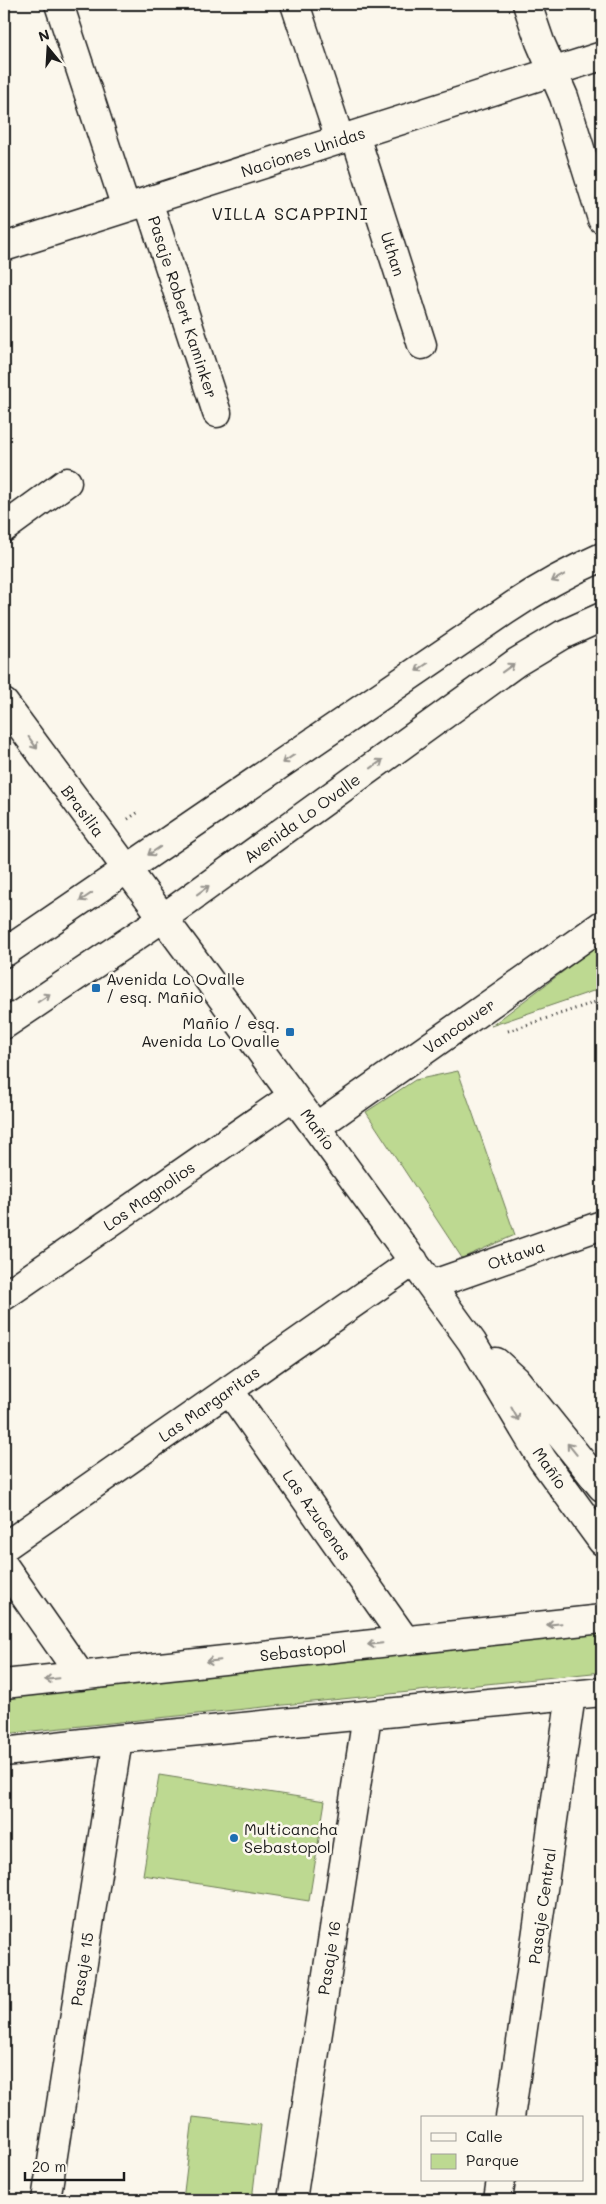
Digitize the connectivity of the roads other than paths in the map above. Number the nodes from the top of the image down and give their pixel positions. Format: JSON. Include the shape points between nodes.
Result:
{"nodes":[{"id":1,"x":59,"y":4,"type":"edge"},
{"id":2,"x":295,"y":4,"type":"edge"},
{"id":3,"x":527,"y":4,"type":"edge"},
{"id":4,"x":602,"y":56,"type":"edge"},
{"id":5,"x":553,"y":72,"type":"junction"},
{"id":6,"x":348,"y":137,"type":"junction"},
{"id":7,"x":137,"y":205,"type":"junction"},
{"id":8,"x":602,"y":219,"type":"edge"},
{"id":9,"x":4,"y":248,"type":"edge"},
{"id":10,"x":422,"y":344,"type":"dead end"},
{"id":11,"x":217,"y":413,"type":"dead end"},
{"id":12,"x":67,"y":482,"type":"dead end"},
{"id":13,"x":4,"y":528,"type":"edge"},
{"id":14,"x":602,"y":557,"type":"edge"},
{"id":15,"x":602,"y":617,"type":"edge"},
{"id":16,"x":4,"y":703,"type":"edge"},
{"id":17,"x":126,"y":870,"type":"junction"},
{"id":18,"x":163,"y":918,"type":"junction"},
{"id":19,"x":602,"y":925,"type":"edge"},
{"id":20,"x":4,"y":952,"type":"edge"},
{"id":21,"x":4,"y":1025,"type":"edge"},
{"id":22,"x":294,"y":1096,"type":"junction"},
{"id":23,"x":316,"y":1127,"type":"junction"},
{"id":24,"x":602,"y":1226,"type":"edge"},
{"id":25,"x":414,"y":1261,"type":"junction"},
{"id":26,"x":431,"y":1285,"type":"junction"},
{"id":27,"x":4,"y":1296,"type":"edge"},
{"id":28,"x":472,"y":1342,"type":"junction"},
{"id":29,"x":229,"y":1390,"type":"junction"},
{"id":30,"x":602,"y":1487,"type":"edge"},
{"id":31,"x":602,"y":1541,"type":"edge"},
{"id":32,"x":4,"y":1547,"type":"edge"},
{"id":33,"x":4,"y":1566,"type":"edge"},
{"id":34,"x":602,"y":1619,"type":"edge"},
{"id":35,"x":405,"y":1640,"type":"junction"},
{"id":36,"x":81,"y":1676,"type":"junction"},
{"id":37,"x":4,"y":1684,"type":"edge"},
{"id":38,"x":602,"y":1692,"type":"edge"},
{"id":39,"x":572,"y":1695,"type":"junction"},
{"id":40,"x":367,"y":1716,"type":"junction"},
{"id":41,"x":118,"y":1739,"type":"junction"},
{"id":42,"x":4,"y":1752,"type":"edge"},
{"id":43,"x":510,"y":2116,"type":"edge"},
{"id":44,"x":501,"y":2182,"type":"edge"},
{"id":45,"x":46,"y":2200,"type":"edge"},
{"id":46,"x":292,"y":2200,"type":"edge"},
{"id":47,"x":498,"y":2200,"type":"edge"}],
"edges":[{"from":1,"to":7,"type":"street","name":"Pasaje Robert Kaminker"},
{"from":2,"to":6,"type":"street","name":"Uthan"},
{"from":3,"to":5,"type":"street"},
{"from":4,"to":5,"type":"street","name":"Naciones Unidas"},
{"from":5,"to":6,"type":"street","name":"Naciones Unidas"},
{"from":5,"to":8,"type":"street"},
{"from":6,"to":7,"type":"street","name":"Naciones Unidas"},
{"from":6,"to":10,"type":"street","name":"Uthan"},
{"from":7,"to":9,"type":"street","name":"Naciones Unidas"},
{"from":7,"to":11,"type":"street","name":"Pasaje Robert Kaminker"},
{"from":12,"to":13,"type":"street"},
{"from":14,"to":17,"type":"street","one_way":true,"via":[[574,569],[505,611]]},
{"from":18,"to":15,"type":"street","name":"Avenida Lo Ovalle","one_way":true,"via":[[517,662],[562,635]]},
{"from":16,"to":17,"type":"street","name":"Brasilia","one_way":true},
{"from":17,"to":18,"type":"street","name":"Brasilia"},
{"from":17,"to":20,"type":"street","one_way":true},
{"from":21,"to":18,"type":"street","name":"Avenida Lo Ovalle","one_way":true},
{"from":18,"to":22,"type":"street","name":"Mañío"},
{"from":19,"to":23,"type":"street","name":"Vancouver"},
{"from":22,"to":23,"type":"street","name":"Mañío"},
{"from":22,"to":27,"type":"street","name":"Los Magnolios"},
{"from":23,"to":25,"type":"street","name":"Mañío"},
{"from":24,"to":26,"type":"street","name":"Ottawa"},
{"from":25,"to":26,"type":"street","name":"Mañío"},
{"from":25,"to":29,"type":"street","name":"Las Margaritas"},
{"from":26,"to":28,"type":"street","name":"Mañío"},
{"from":30,"to":28,"type":"street","name":"Mañío","one_way":true,"via":[[516,1380]]},
{"from":28,"to":31,"type":"street","name":"Mañío","one_way":true,"via":[[542,1458]]},
{"from":29,"to":32,"type":"street","name":"Las Margaritas"},
{"from":29,"to":35,"type":"street","name":"Las Azucenas"},
{"from":33,"to":36,"type":"street"},
{"from":34,"to":35,"type":"street","name":"Sebastopol","one_way":true},
{"from":35,"to":36,"type":"street","name":"Sebastopol","one_way":true},
{"from":36,"to":37,"type":"street","name":"Sebastopol","one_way":true},
{"from":38,"to":39,"type":"street"},
{"from":39,"to":40,"type":"street"},
{"from":39,"to":43,"type":"street","name":"Pasaje Central"},
{"from":40,"to":41,"type":"street"},
{"from":40,"to":46,"type":"street","name":"Pasaje 16"},
{"from":41,"to":42,"type":"street"},
{"from":41,"to":45,"type":"street","name":"Pasaje 15"},
{"from":44,"to":47,"type":"street"}]}
